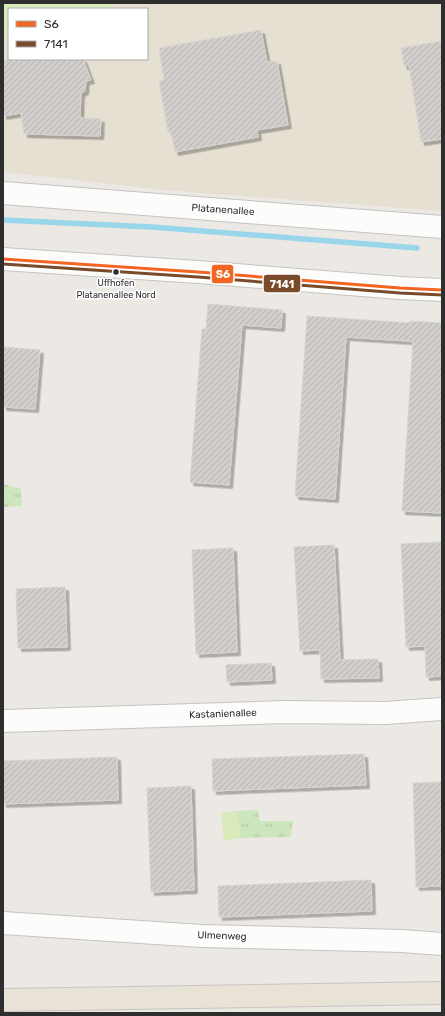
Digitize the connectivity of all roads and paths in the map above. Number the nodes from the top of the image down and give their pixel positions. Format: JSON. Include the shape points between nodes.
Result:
{"nodes":[{"id":1,"x":3,"y":193,"type":"edge"},
{"id":2,"x":442,"y":227,"type":"edge"},
{"id":3,"x":3,"y":259,"type":"edge"},
{"id":4,"x":442,"y":290,"type":"edge"},
{"id":5,"x":442,"y":710,"type":"edge"},
{"id":6,"x":3,"y":721,"type":"edge"},
{"id":7,"x":3,"y":923,"type":"edge"},
{"id":8,"x":442,"y":944,"type":"edge"},
{"id":9,"x":442,"y":993,"type":"edge"},
{"id":10,"x":3,"y":1000,"type":"edge"}],
"edges":[{"from":1,"to":2,"type":"street","name":"Platanenallee"},
{"from":3,"to":4,"type":"street"},
{"from":5,"to":6,"type":"street","name":"Kastanienallee"},
{"from":7,"to":8,"type":"street","name":"Ulmenweg","via":[[202,936]]},
{"from":9,"to":10,"type":"highway"}]}
